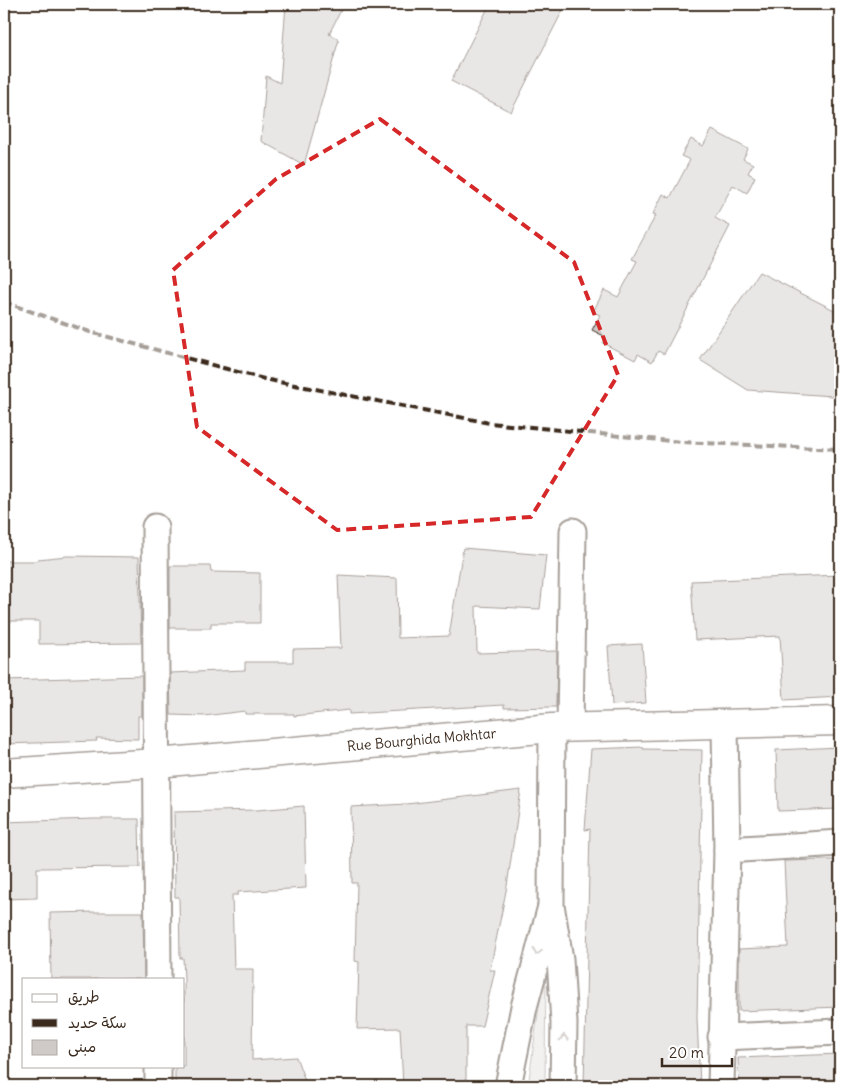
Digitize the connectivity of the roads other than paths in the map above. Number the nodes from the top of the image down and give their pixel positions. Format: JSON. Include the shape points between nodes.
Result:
{"nodes":[{"id":1,"x":155,"y":527,"type":"dead end"},
{"id":2,"x":573,"y":530,"type":"dead end"},
{"id":3,"x":840,"y":721,"type":"edge"},
{"id":4,"x":724,"y":726,"type":"junction"},
{"id":5,"x":561,"y":728,"type":"junction"},
{"id":6,"x":157,"y":763,"type":"junction"},
{"id":7,"x":4,"y":773,"type":"edge"},
{"id":8,"x":840,"y":843,"type":"edge"},
{"id":9,"x":727,"y":850,"type":"junction"},
{"id":10,"x":551,"y":905,"type":"junction"},
{"id":11,"x":158,"y":978,"type":"edge"},
{"id":12,"x":840,"y":1032,"type":"edge"},
{"id":13,"x":721,"y":1037,"type":"junction"},
{"id":14,"x":158,"y":1068,"type":"edge"},
{"id":15,"x":158,"y":1086,"type":"edge"},
{"id":16,"x":508,"y":1086,"type":"edge"},
{"id":17,"x":563,"y":1086,"type":"edge"},
{"id":18,"x":721,"y":1086,"type":"edge"}],
"edges":[{"from":1,"to":6,"type":"street"},
{"from":2,"to":5,"type":"street"},
{"from":3,"to":4,"type":"main road","name":"Rue Bourghida Mokhtar"},
{"from":4,"to":5,"type":"main road","name":"Rue Bourghida Mokhtar"},
{"from":4,"to":9,"type":"street"},
{"from":5,"to":6,"type":"main road","name":"Rue Bourghida Mokhtar"},
{"from":5,"to":10,"type":"street"},
{"from":6,"to":7,"type":"main road","name":"Rue Bourghida Mokhtar"},
{"from":6,"to":11,"type":"street"},
{"from":8,"to":9,"type":"street"},
{"from":9,"to":13,"type":"street"},
{"from":10,"to":16,"type":"street","one_way":true,"via":[[524,1007]]},
{"from":17,"to":10,"type":"street","one_way":true,"via":[[560,959]]},
{"from":12,"to":13,"type":"street"},
{"from":13,"to":18,"type":"street"},
{"from":14,"to":15,"type":"street"}]}
